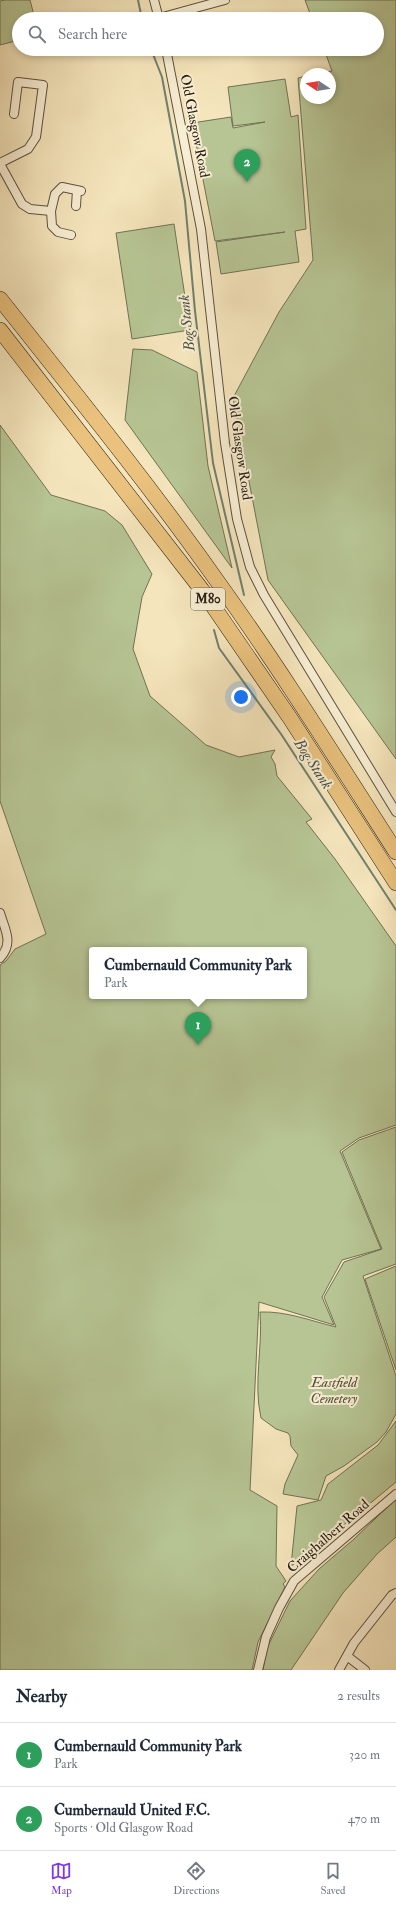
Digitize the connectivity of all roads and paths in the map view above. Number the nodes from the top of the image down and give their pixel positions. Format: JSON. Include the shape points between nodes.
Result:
{"nodes":[{"id":1,"x":154,"y":0,"type":"edge"},
{"id":2,"x":225,"y":0,"type":"edge"},
{"id":3,"x":201,"y":3,"type":"edge"},
{"id":4,"x":157,"y":12,"type":"edge"},
{"id":5,"x":177,"y":12,"type":"edge"},
{"id":6,"x":167,"y":56,"type":"edge"},
{"id":7,"x":14,"y":114,"type":"dead end"},
{"id":8,"x":0,"y":163,"type":"edge"},
{"id":9,"x":76,"y":206,"type":"dead end"},
{"id":10,"x":51,"y":211,"type":"junction"},
{"id":11,"x":71,"y":235,"type":"dead end"},
{"id":12,"x":0,"y":299,"type":"edge"},
{"id":13,"x":0,"y":330,"type":"edge"},
{"id":14,"x":396,"y":812,"type":"edge"},
{"id":15,"x":396,"y":852,"type":"edge"},
{"id":16,"x":396,"y":883,"type":"edge"},
{"id":17,"x":0,"y":913,"type":"edge"},
{"id":18,"x":0,"y":958,"type":"edge"},
{"id":19,"x":396,"y":1494,"type":"edge"},
{"id":20,"x":395,"y":1596,"type":"edge"},
{"id":21,"x":347,"y":1656,"type":"junction"},
{"id":22,"x":258,"y":1670,"type":"edge"},
{"id":23,"x":339,"y":1670,"type":"edge"},
{"id":24,"x":365,"y":1670,"type":"edge"}],
"edges":[{"from":1,"to":4,"type":"street"},
{"from":2,"to":3,"type":"street"},
{"from":3,"to":5,"type":"street"},
{"from":6,"to":14,"type":"street","name":"Old Glasgow Road","via":[[201,229],[225,443],[244,549],[264,595]]},
{"from":7,"to":8,"type":"street","via":[[18,82],[43,85],[36,137],[28,149]]},
{"from":8,"to":10,"type":"street","via":[[22,204],[30,209]]},
{"from":9,"to":10,"type":"street","via":[[79,190],[62,187],[55,194]]},
{"from":10,"to":11,"type":"street","via":[[52,226],[58,232]]},
{"from":12,"to":15,"type":"highway","number":"M80","via":[[121,451],[215,578],[301,703]]},
{"from":13,"to":16,"type":"highway","number":"M80","via":[[202,590],[290,718]]},
{"from":17,"to":18,"type":"street","via":[[8,939],[6,951]]},
{"from":19,"to":22,"type":"street","name":"Craighalbert Road","via":[[294,1581],[266,1637]]},
{"from":20,"to":21,"type":"street","via":[[354,1643]]},
{"from":21,"to":23,"type":"street"},
{"from":21,"to":24,"type":"street"}]}
